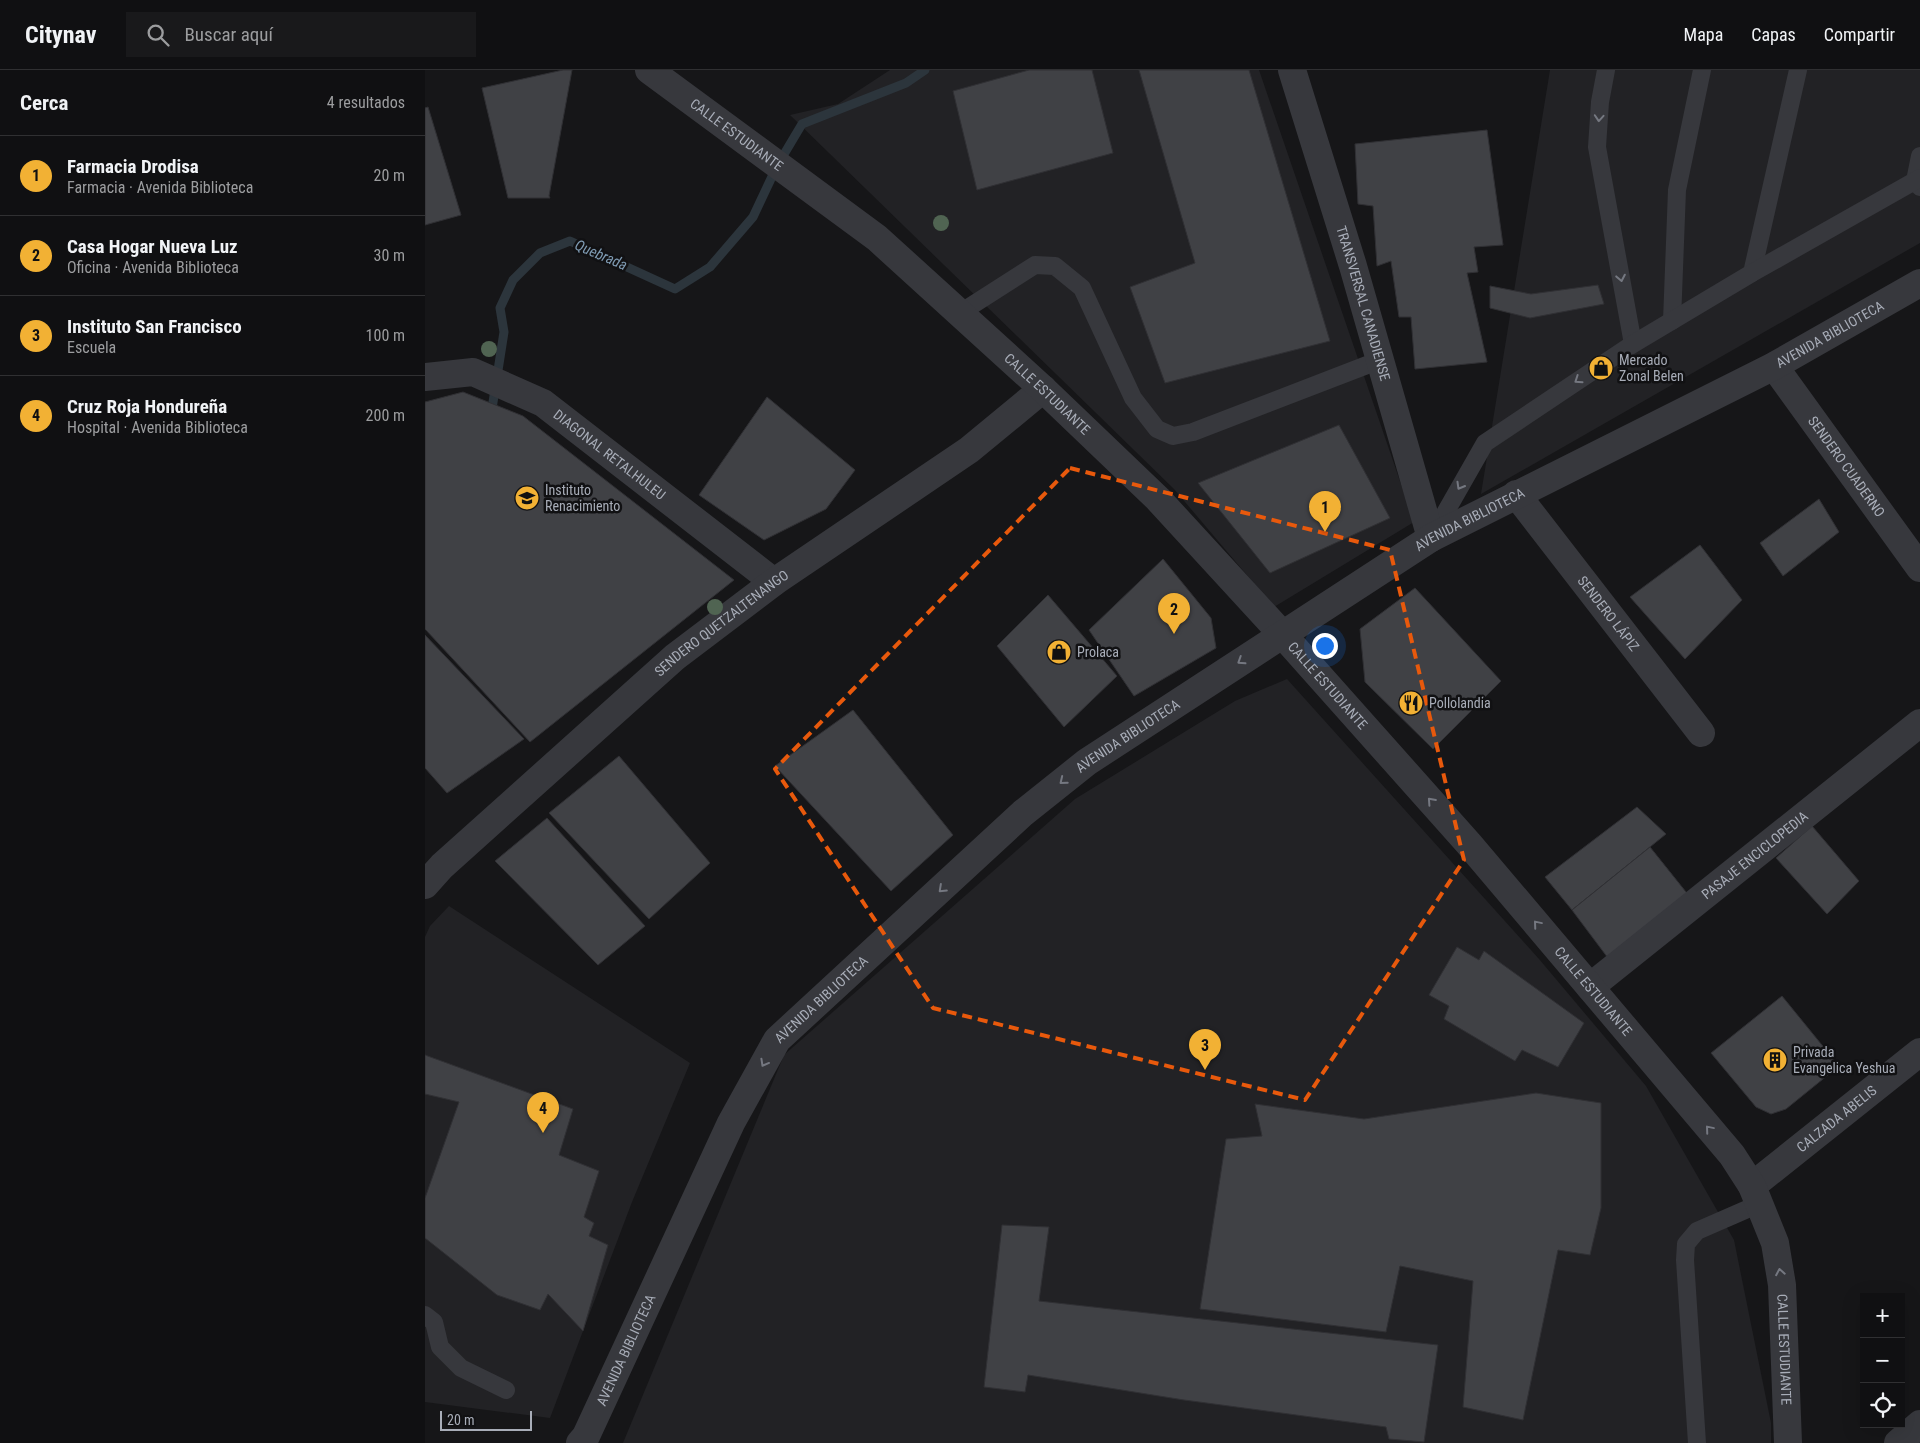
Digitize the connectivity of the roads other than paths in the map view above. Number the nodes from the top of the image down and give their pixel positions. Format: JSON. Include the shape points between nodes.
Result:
{"nodes":[{"id":1,"x":649,"y":70,"type":"edge"},
{"id":2,"x":1292,"y":70,"type":"edge"},
{"id":3,"x":1606,"y":70,"type":"edge"},
{"id":4,"x":1702,"y":70,"type":"edge"},
{"id":5,"x":1798,"y":70,"type":"edge"},
{"id":6,"x":1920,"y":156,"type":"edge"},
{"id":7,"x":1918,"y":182,"type":"edge"},
{"id":8,"x":1752,"y":273,"type":"junction"},
{"id":9,"x":1920,"y":283,"type":"edge"},
{"id":10,"x":960,"y":313,"type":"junction"},
{"id":11,"x":1672,"y":321,"type":"junction"},
{"id":12,"x":1633,"y":344,"type":"junction"},
{"id":13,"x":1380,"y":360,"type":"junction"},
{"id":14,"x":1774,"y":366,"type":"junction"},
{"id":15,"x":425,"y":377,"type":"edge"},
{"id":16,"x":1043,"y":389,"type":"junction"},
{"id":17,"x":1516,"y":494,"type":"junction"},
{"id":18,"x":1431,"y":538,"type":"junction"},
{"id":19,"x":1920,"y":568,"type":"edge"},
{"id":20,"x":774,"y":582,"type":"junction"},
{"id":21,"x":1282,"y":634,"type":"junction"},
{"id":22,"x":1920,"y":723,"type":"edge"},
{"id":23,"x":1701,"y":733,"type":"dead end"},
{"id":24,"x":425,"y":885,"type":"edge"},
{"id":25,"x":1590,"y":987,"type":"junction"},
{"id":26,"x":1920,"y":1052,"type":"edge"},
{"id":27,"x":1755,"y":1195,"type":"junction"},
{"id":28,"x":425,"y":1315,"type":"edge"},
{"id":29,"x":506,"y":1390,"type":"dead end"},
{"id":30,"x":1920,"y":1424,"type":"edge"},
{"id":31,"x":584,"y":1441,"type":"edge"},
{"id":32,"x":1697,"y":1443,"type":"edge"},
{"id":33,"x":1788,"y":1443,"type":"edge"},
{"id":34,"x":1898,"y":1443,"type":"edge"}],
"edges":[{"from":1,"to":10,"type":"street","name":"CALLE ESTUDIANTE","via":[[877,238]]},
{"from":2,"to":13,"type":"street","name":"TRANSVERSAL CANADIENSE"},
{"from":3,"to":12,"type":"lane","one_way":true,"via":[[1597,147]]},
{"from":4,"to":11,"type":"lane","via":[[1677,190]]},
{"from":5,"to":8,"type":"lane"},
{"from":6,"to":7,"type":"lane"},
{"from":7,"to":8,"type":"lane"},
{"from":8,"to":11,"type":"lane"},
{"from":9,"to":14,"type":"street","name":"AVENIDA BIBLIOTECA"},
{"from":10,"to":13,"type":"lane","via":[[1035,265],[1055,266],[1082,288],[1133,398],[1157,429],[1173,436],[1193,432]]},
{"from":10,"to":16,"type":"street","name":"CALLE ESTUDIANTE"},
{"from":11,"to":12,"type":"lane"},
{"from":12,"to":18,"type":"lane","one_way":true,"via":[[1485,443]]},
{"from":13,"to":18,"type":"street","name":"TRANSVERSAL CANADIENSE"},
{"from":14,"to":17,"type":"street","name":"AVENIDA BIBLIOTECA"},
{"from":14,"to":19,"type":"street","name":"SENDERO CUADERNO"},
{"from":15,"to":20,"type":"street","name":"DIAGONAL RETALHULEU","via":[[473,372],[543,403]]},
{"from":16,"to":20,"type":"street","name":"SENDERO QUETZALTENANGO","via":[[969,450]]},
{"from":16,"to":21,"type":"street","name":"CALLE ESTUDIANTE","via":[[1159,499]]},
{"from":17,"to":18,"type":"street","name":"AVENIDA BIBLIOTECA"},
{"from":17,"to":23,"type":"street","name":"SENDERO LÁPIZ"},
{"from":18,"to":21,"type":"street","name":"AVENIDA BIBLIOTECA"},
{"from":20,"to":24,"type":"street","name":"SENDERO QUETZALTENANGO","via":[[675,657],[442,866]]},
{"from":25,"to":21,"type":"street","name":"CALLE ESTUDIANTE","one_way":true,"via":[[1469,844]]},
{"from":21,"to":31,"type":"street","name":"AVENIDA BIBLIOTECA","one_way":true,"via":[[1087,762],[1023,813],[777,1040],[731,1123]]},
{"from":22,"to":25,"type":"street","name":"PASAJE ENCICLOPEDIA"},
{"from":27,"to":25,"type":"street","name":"CALLE ESTUDIANTE","one_way":true,"via":[[1731,1155]]},
{"from":26,"to":27,"type":"street","name":"CALZADA ABELIS"},
{"from":27,"to":32,"type":"lane","via":[[1697,1231],[1686,1244]]},
{"from":33,"to":27,"type":"street","name":"CALLE ESTUDIANTE","one_way":true,"via":[[1782,1285],[1775,1243]]},
{"from":28,"to":29,"type":"lane","via":[[434,1322],[440,1347],[461,1368]]},
{"from":30,"to":34,"type":"street"}]}
